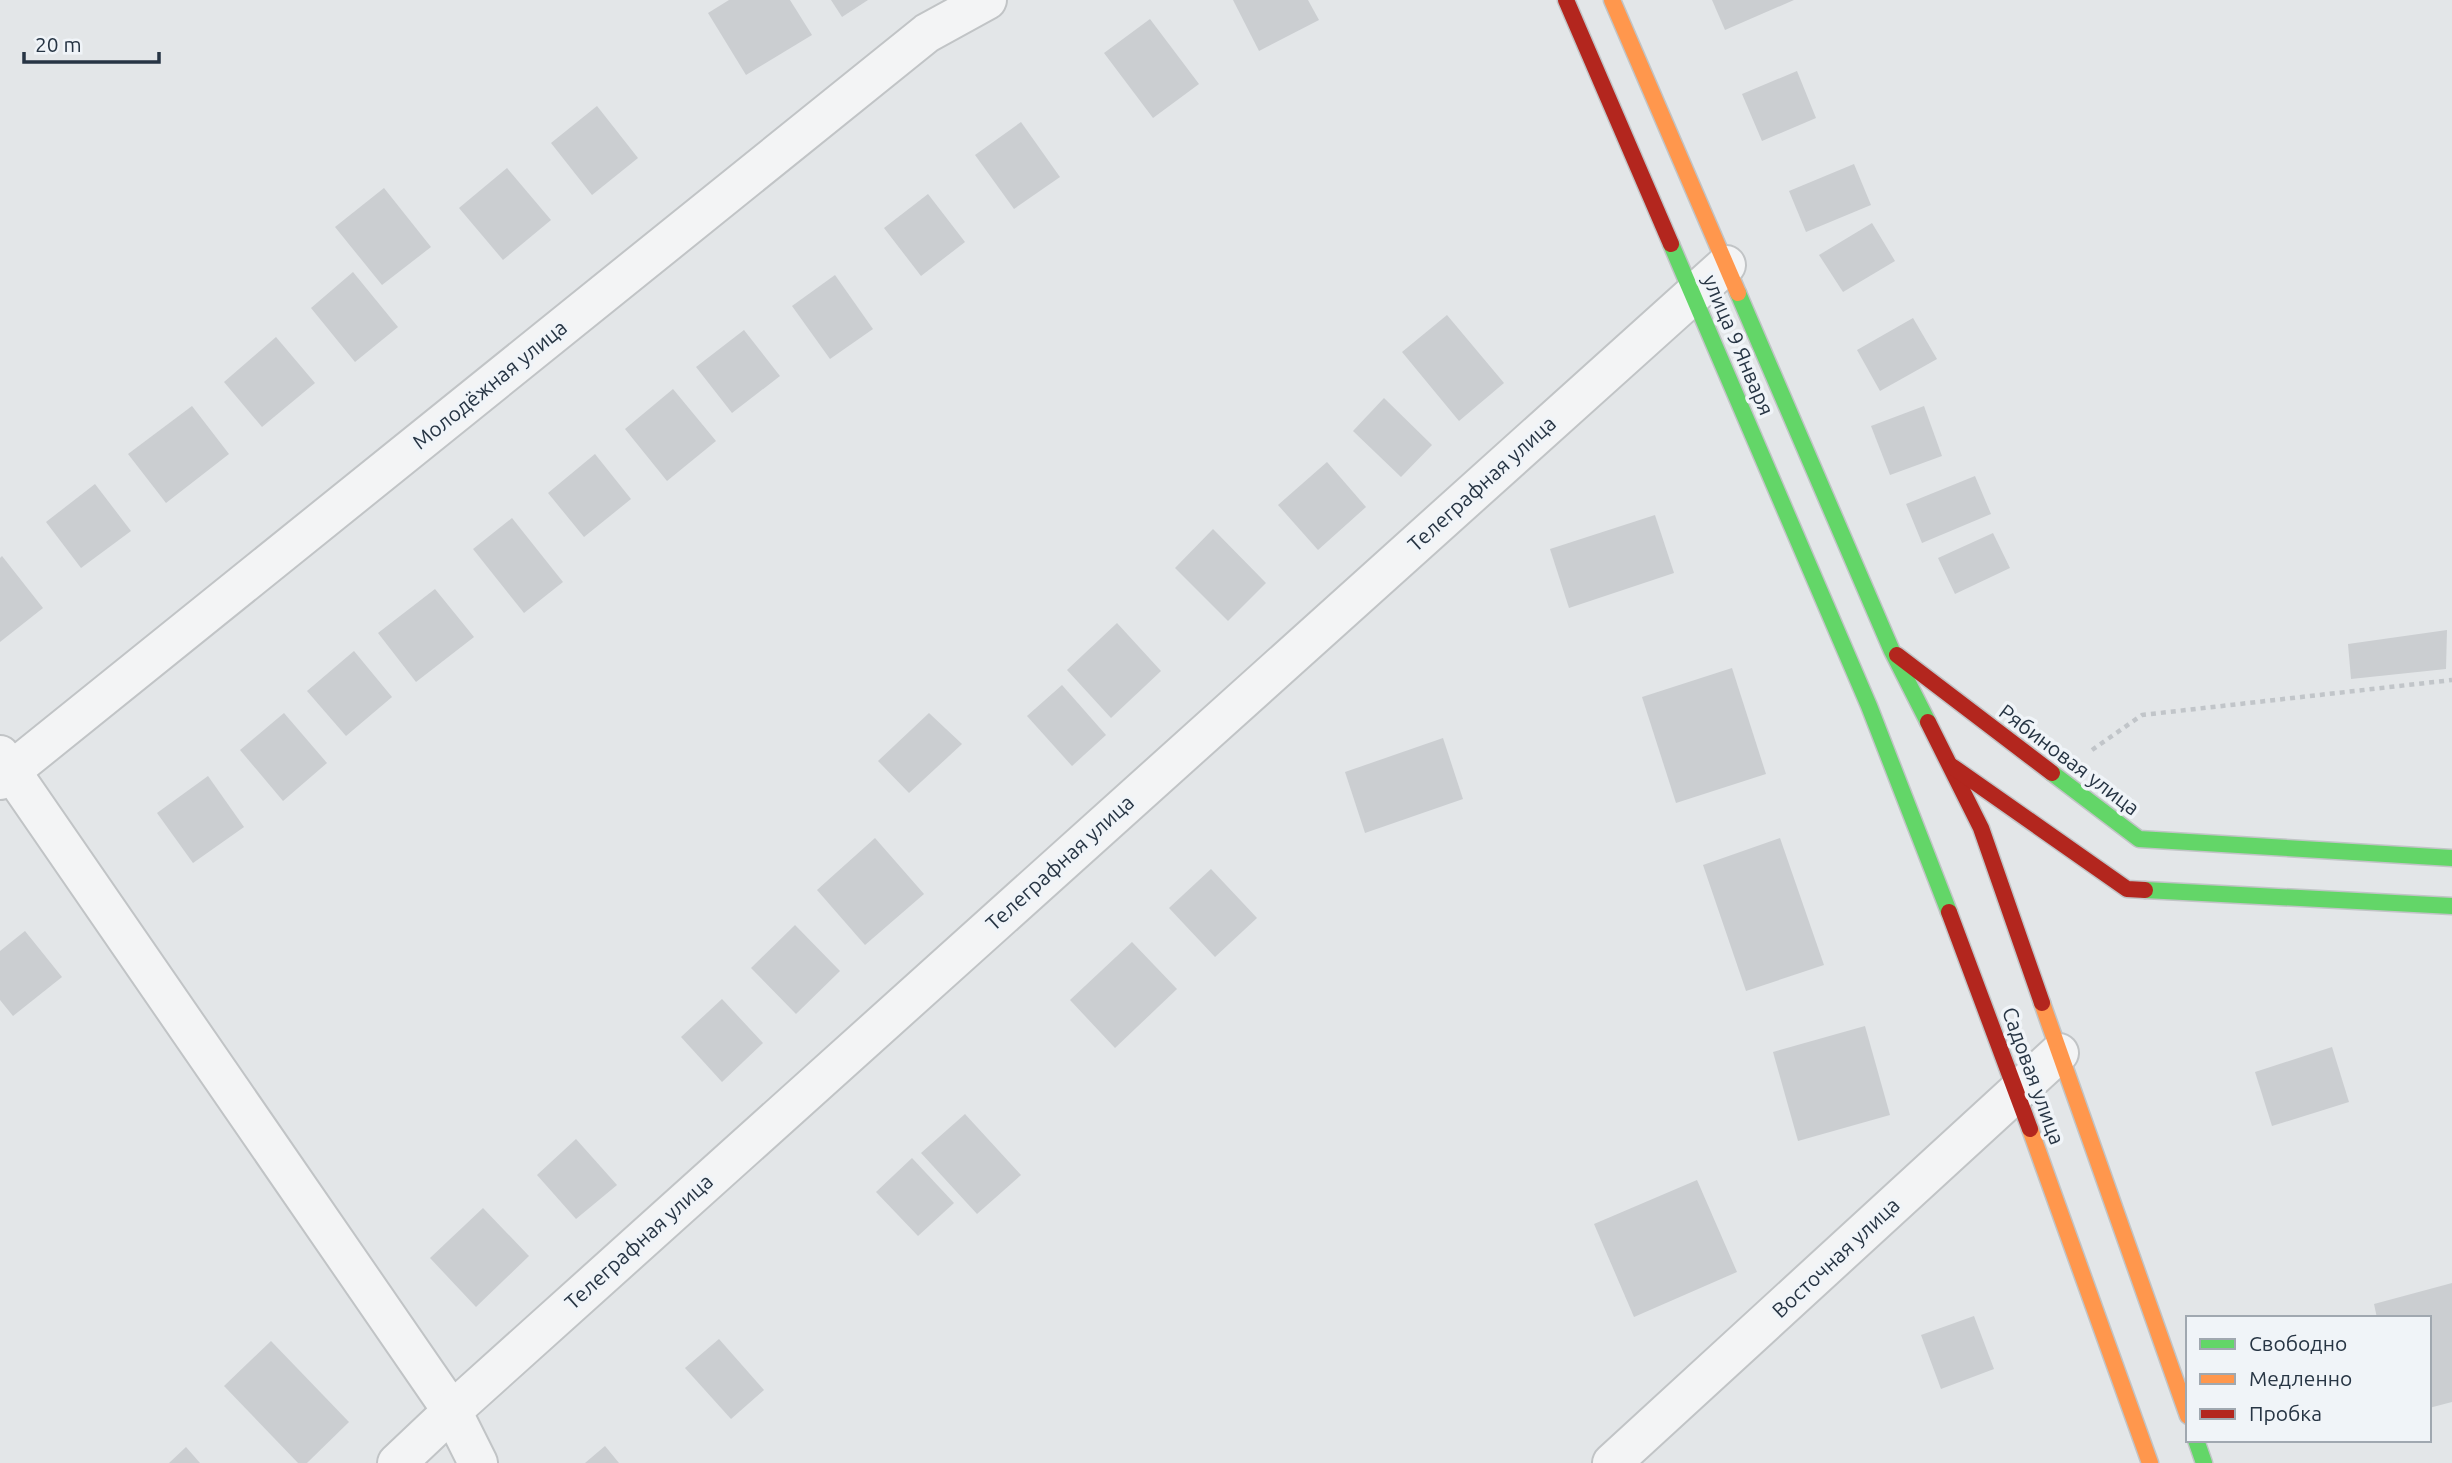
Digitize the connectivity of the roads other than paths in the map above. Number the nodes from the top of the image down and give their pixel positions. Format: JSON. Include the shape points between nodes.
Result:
{"nodes":[{"id":1,"x":987,"y":0,"type":"edge"},
{"id":2,"x":1566,"y":0,"type":"edge"},
{"id":3,"x":1612,"y":0,"type":"edge"},
{"id":4,"x":1726,"y":265,"type":"junction"},
{"id":5,"x":1693,"y":293,"type":"junction"},
{"id":6,"x":1892,"y":651,"type":"junction"},
{"id":7,"x":1869,"y":706,"type":"junction"},
{"id":8,"x":1891,"y":722,"type":"dead end"},
{"id":9,"x":1925,"y":747,"type":"dead end"},
{"id":10,"x":1947,"y":763,"type":"junction"},
{"id":11,"x":4,"y":769,"type":"edge"},
{"id":12,"x":2452,"y":858,"type":"edge"},
{"id":13,"x":2452,"y":906,"type":"edge"},
{"id":14,"x":2059,"y":1052,"type":"junction"},
{"id":15,"x":2017,"y":1092,"type":"junction"},
{"id":16,"x":452,"y":1410,"type":"junction"},
{"id":17,"x":2186,"y":1410,"type":"edge"},
{"id":18,"x":2197,"y":1442,"type":"edge"},
{"id":19,"x":397,"y":1463,"type":"edge"},
{"id":20,"x":478,"y":1463,"type":"edge"},
{"id":21,"x":1612,"y":1463,"type":"edge"},
{"id":22,"x":2150,"y":1463,"type":"edge"},
{"id":23,"x":2204,"y":1463,"type":"edge"}],
"edges":[{"from":1,"to":11,"type":"street","name":"Молодёжная улица","via":[[928,33]]},
{"from":2,"to":5,"type":"main road","name":"улица 9 Января"},
{"from":3,"to":4,"type":"main road","name":"улица 9 Января"},
{"from":4,"to":5,"type":"street","name":"Телеграфная улица"},
{"from":4,"to":6,"type":"main road","name":"улица 9 Января"},
{"from":5,"to":7,"type":"main road","name":"улица 9 Января"},
{"from":5,"to":16,"type":"street","name":"Телеграфная улица"},
{"from":6,"to":10,"type":"main road","name":"улица 9 Января"},
{"from":6,"to":12,"type":"main road","name":"Рябиновая улица","via":[[2138,839]]},
{"from":7,"to":8,"type":"main road"},
{"from":7,"to":15,"type":"main road","name":"Садовая улица"},
{"from":9,"to":10,"type":"main road"},
{"from":10,"to":13,"type":"main road","via":[[2127,889]]},
{"from":10,"to":14,"type":"main road","name":"Садовая улица","via":[[1981,828]]},
{"from":11,"to":16,"type":"street"},
{"from":14,"to":15,"type":"street","name":"Восточная улица"},
{"from":14,"to":17,"type":"main road","name":"Садовая улица"},
{"from":15,"to":21,"type":"street","name":"Восточная улица"},
{"from":15,"to":22,"type":"main road","name":"Садовая улица"},
{"from":16,"to":19,"type":"street","name":"Телеграфная улица"},
{"from":16,"to":20,"type":"street"},
{"from":18,"to":23,"type":"main road"}]}
